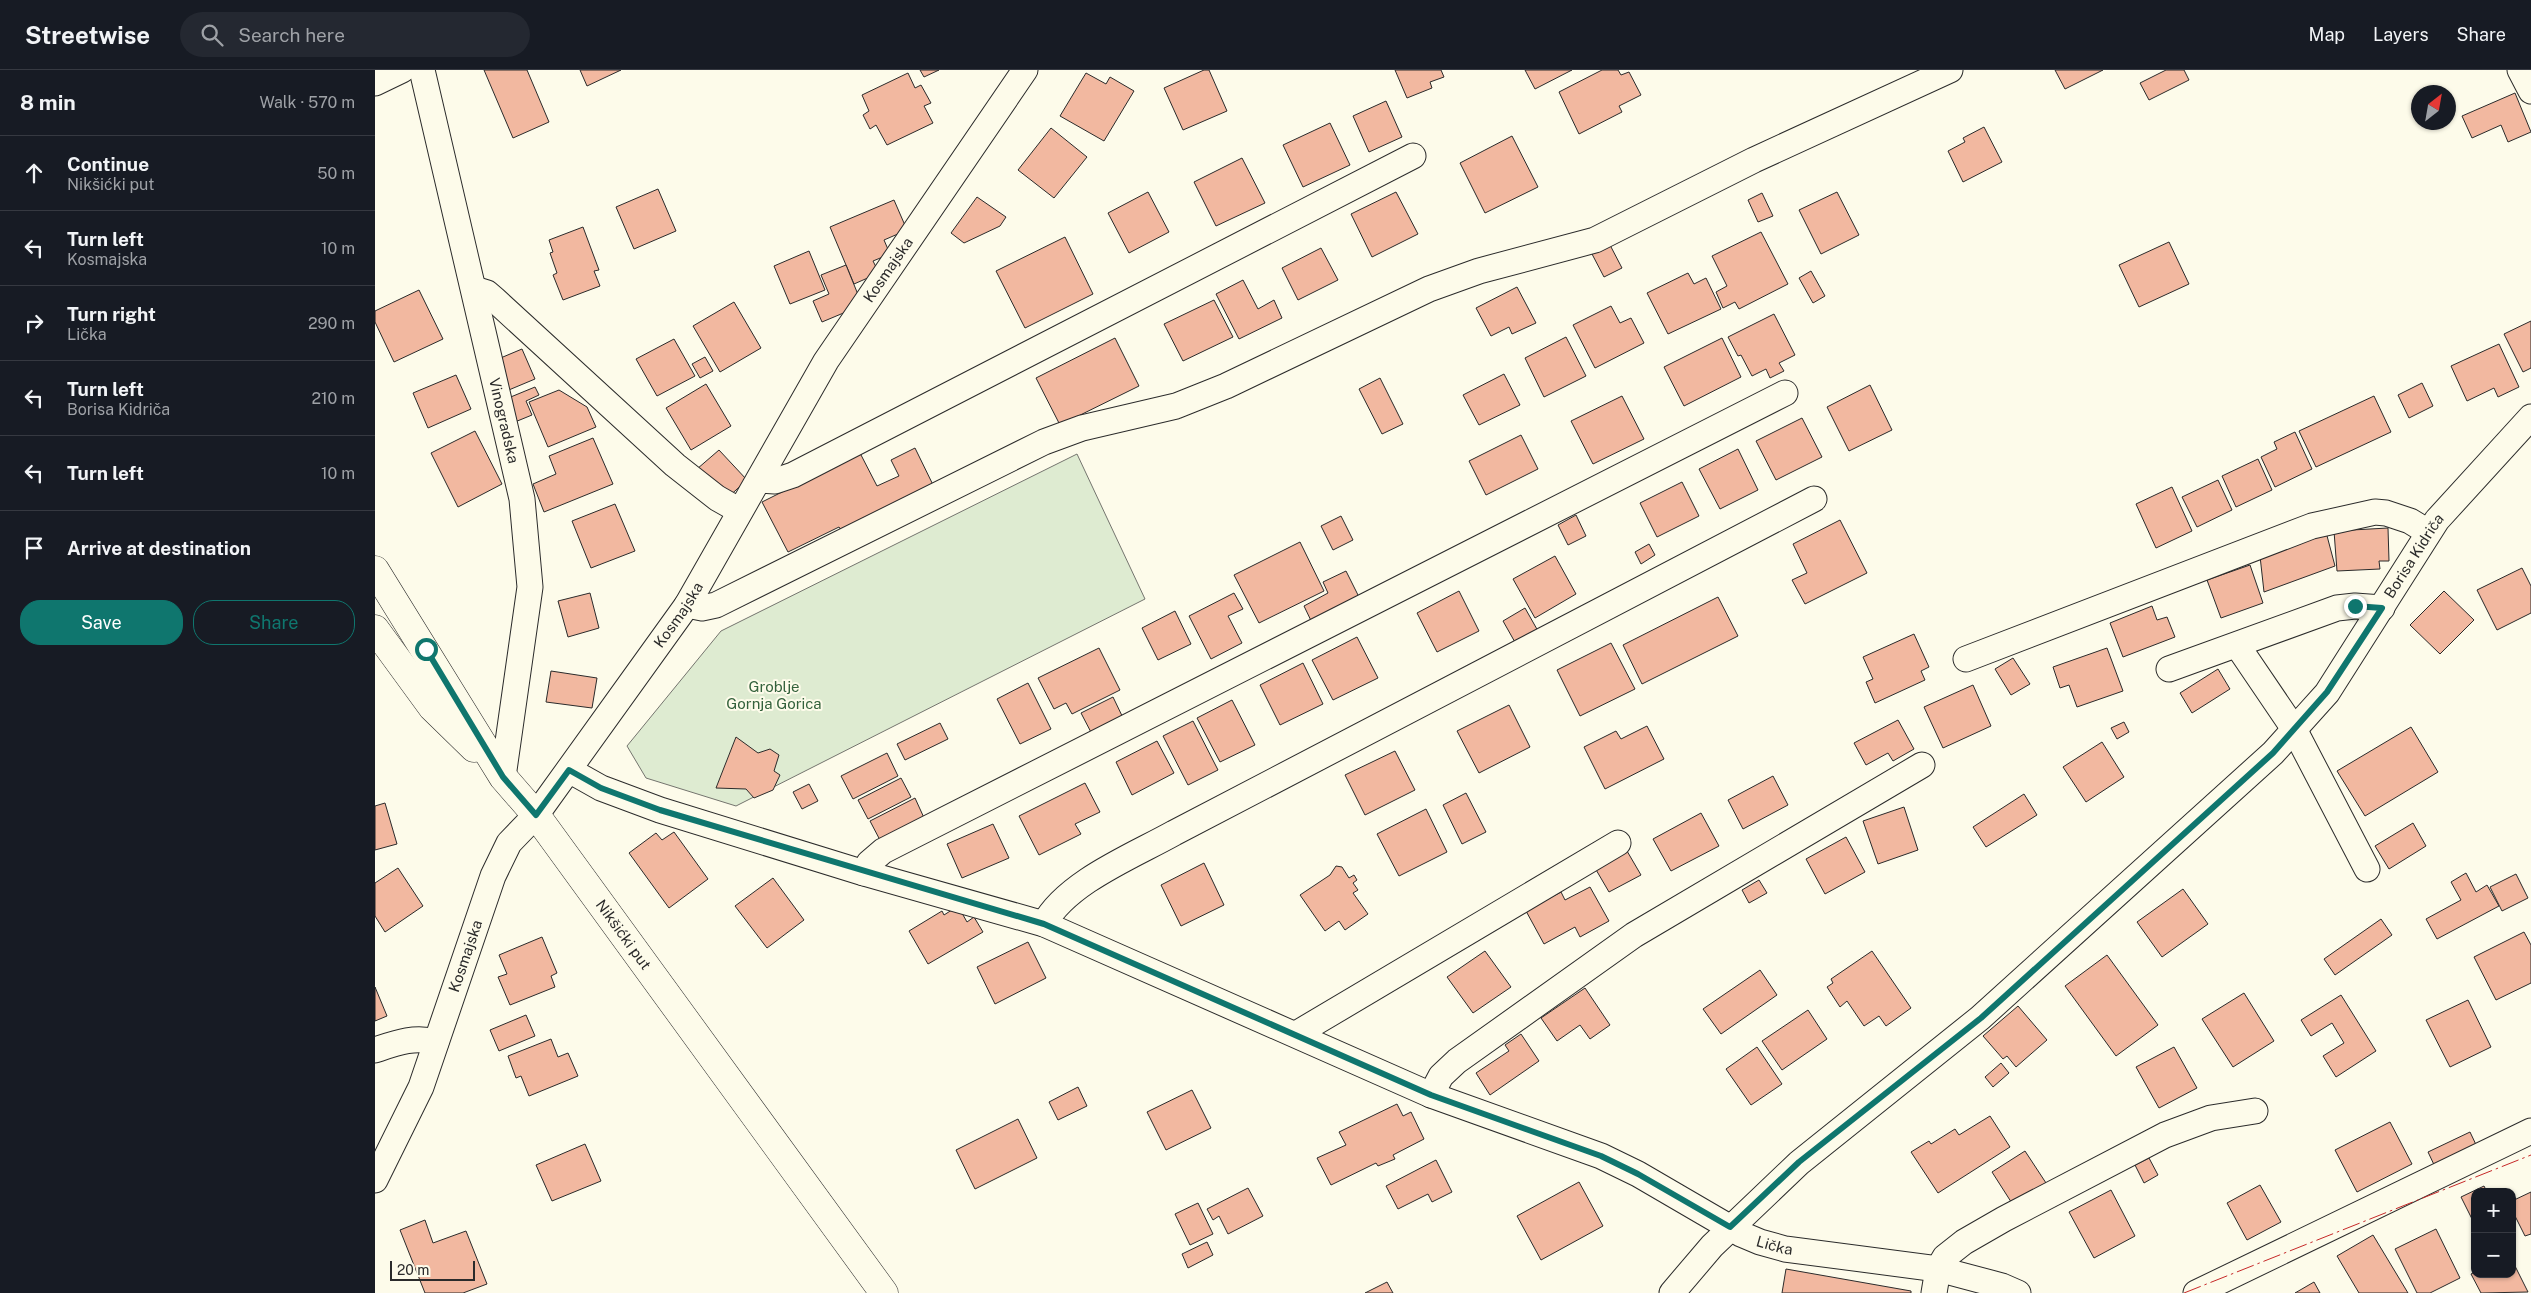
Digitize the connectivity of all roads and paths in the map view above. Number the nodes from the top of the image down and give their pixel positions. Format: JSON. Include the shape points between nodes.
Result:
{"nodes":[{"id":1,"x":402,"y":70,"type":"edge"},
{"id":2,"x":422,"y":70,"type":"edge"},
{"id":3,"x":1025,"y":70,"type":"edge"},
{"id":4,"x":1950,"y":70,"type":"edge"},
{"id":5,"x":2520,"y":70,"type":"edge"},
{"id":6,"x":375,"y":84,"type":"edge"},
{"id":7,"x":2531,"y":91,"type":"edge"},
{"id":8,"x":1413,"y":156,"type":"dead end"},
{"id":9,"x":474,"y":289,"type":"junction"},
{"id":10,"x":1785,"y":393,"type":"dead end"},
{"id":11,"x":2531,"y":417,"type":"edge"},
{"id":12,"x":759,"y":480,"type":"junction"},
{"id":13,"x":1814,"y":499,"type":"dead end"},
{"id":14,"x":740,"y":511,"type":"junction"},
{"id":15,"x":2427,"y":532,"type":"junction"},
{"id":16,"x":375,"y":570,"type":"edge"},
{"id":17,"x":687,"y":605,"type":"junction"},
{"id":18,"x":2382,"y":608,"type":"junction"},
{"id":19,"x":375,"y":629,"type":"edge"},
{"id":20,"x":2237,"y":645,"type":"junction"},
{"id":21,"x":1966,"y":659,"type":"dead end"},
{"id":22,"x":2169,"y":669,"type":"dead end"},
{"id":23,"x":2294,"y":729,"type":"junction"},
{"id":24,"x":1922,"y":765,"type":"dead end"},
{"id":25,"x":569,"y":770,"type":"junction"},
{"id":26,"x":503,"y":777,"type":"junction"},
{"id":27,"x":536,"y":815,"type":"junction"},
{"id":28,"x":1619,"y":843,"type":"dead end"},
{"id":29,"x":2367,"y":870,"type":"dead end"},
{"id":30,"x":864,"y":872,"type":"junction"},
{"id":31,"x":1044,"y":924,"type":"junction"},
{"id":32,"x":1296,"y":1034,"type":"junction"},
{"id":33,"x":436,"y":1042,"type":"junction"},
{"id":34,"x":375,"y":1050,"type":"edge"},
{"id":35,"x":1431,"y":1095,"type":"junction"},
{"id":36,"x":2255,"y":1111,"type":"dead end"},
{"id":37,"x":2531,"y":1131,"type":"edge"},
{"id":38,"x":382,"y":1158,"type":"edge"},
{"id":39,"x":375,"y":1180,"type":"edge"},
{"id":40,"x":1730,"y":1227,"type":"junction"},
{"id":41,"x":1938,"y":1269,"type":"junction"},
{"id":42,"x":884,"y":1293,"type":"edge"},
{"id":43,"x":1672,"y":1293,"type":"edge"},
{"id":44,"x":1934,"y":1293,"type":"edge"},
{"id":45,"x":2018,"y":1293,"type":"edge"},
{"id":46,"x":2196,"y":1293,"type":"edge"}],
"edges":[{"from":1,"to":6,"type":"street"},
{"from":2,"to":9,"type":"street","name":"Vinogradska"},
{"from":3,"to":12,"type":"street","name":"Kosmajska","via":[[826,361]]},
{"from":4,"to":17,"type":"street","via":[[1754,160],[1595,240],[1479,270],[1429,289],[1226,386],[1176,406],[1082,428],[1044,442],[717,605],[702,608]]},
{"from":5,"to":7,"type":"street"},
{"from":8,"to":12,"type":"street","via":[[793,475],[775,481]]},
{"from":9,"to":14,"type":"street","via":[[494,299],[675,466]]},
{"from":9,"to":26,"type":"street","name":"Vinogradska","via":[[522,499],[530,587]]},
{"from":10,"to":30,"type":"street","via":[[883,851]]},
{"from":11,"to":15,"type":"street","name":"Borisa Kidriča"},
{"from":12,"to":14,"type":"street","name":"Kosmajska"},
{"from":13,"to":31,"type":"street","via":[[1174,833],[1079,886],[1058,904]]},
{"from":14,"to":17,"type":"street","name":"Kosmajska"},
{"from":15,"to":18,"type":"street","name":"Borisa Kidriča"},
{"from":15,"to":21,"type":"street","via":[[2410,521],[2381,513],[2312,526]]},
{"from":16,"to":26,"type":"main road","name":"Nikšićki put"},
{"from":17,"to":25,"type":"street","name":"Kosmajska"},
{"from":18,"to":20,"type":"street","via":[[2337,608]]},
{"from":18,"to":23,"type":"street","name":"Borisa Kidriča","via":[[2327,692]]},
{"from":19,"to":26,"type":"main road","via":[[433,707]]},
{"from":20,"to":22,"type":"street"},
{"from":20,"to":23,"type":"street"},
{"from":23,"to":29,"type":"street"},
{"from":23,"to":40,"type":"street","name":"Borisa Kidriča","via":[[1981,1018],[1799,1162]]},
{"from":24,"to":35,"type":"street","via":[[1634,935],[1457,1061],[1441,1076]]},
{"from":25,"to":27,"type":"street","name":"Kosmajska"},
{"from":25,"to":30,"type":"street","name":"Lička","via":[[601,788],[660,810]]},
{"from":26,"to":27,"type":"main road","name":"Nikšićki put"},
{"from":27,"to":33,"type":"street","name":"Kosmajska","via":[[518,831],[499,859]]},
{"from":27,"to":42,"type":"main road","name":"Nikšićki put"},
{"from":28,"to":32,"type":"street"},
{"from":30,"to":31,"type":"street","name":"Lička"},
{"from":31,"to":32,"type":"street","name":"Lička"},
{"from":32,"to":35,"type":"street","name":"Lička"},
{"from":33,"to":34,"type":"street","via":[[418,1039]]},
{"from":33,"to":38,"type":"street","name":"Kosmajska","via":[[421,1087]]},
{"from":35,"to":40,"type":"street","name":"Lička","via":[[1601,1156]]},
{"from":36,"to":41,"type":"street","via":[[2211,1118],[2165,1135],[1964,1242],[1945,1257]]},
{"from":37,"to":46,"type":"street"},
{"from":38,"to":39,"type":"street","name":"Kosmajska"},
{"from":40,"to":41,"type":"street","name":"Lička","via":[[1760,1242],[1785,1249]]},
{"from":40,"to":43,"type":"street","name":"Borisa Kidriča"},
{"from":41,"to":44,"type":"street"},
{"from":41,"to":45,"type":"street","name":"Lička"}]}
